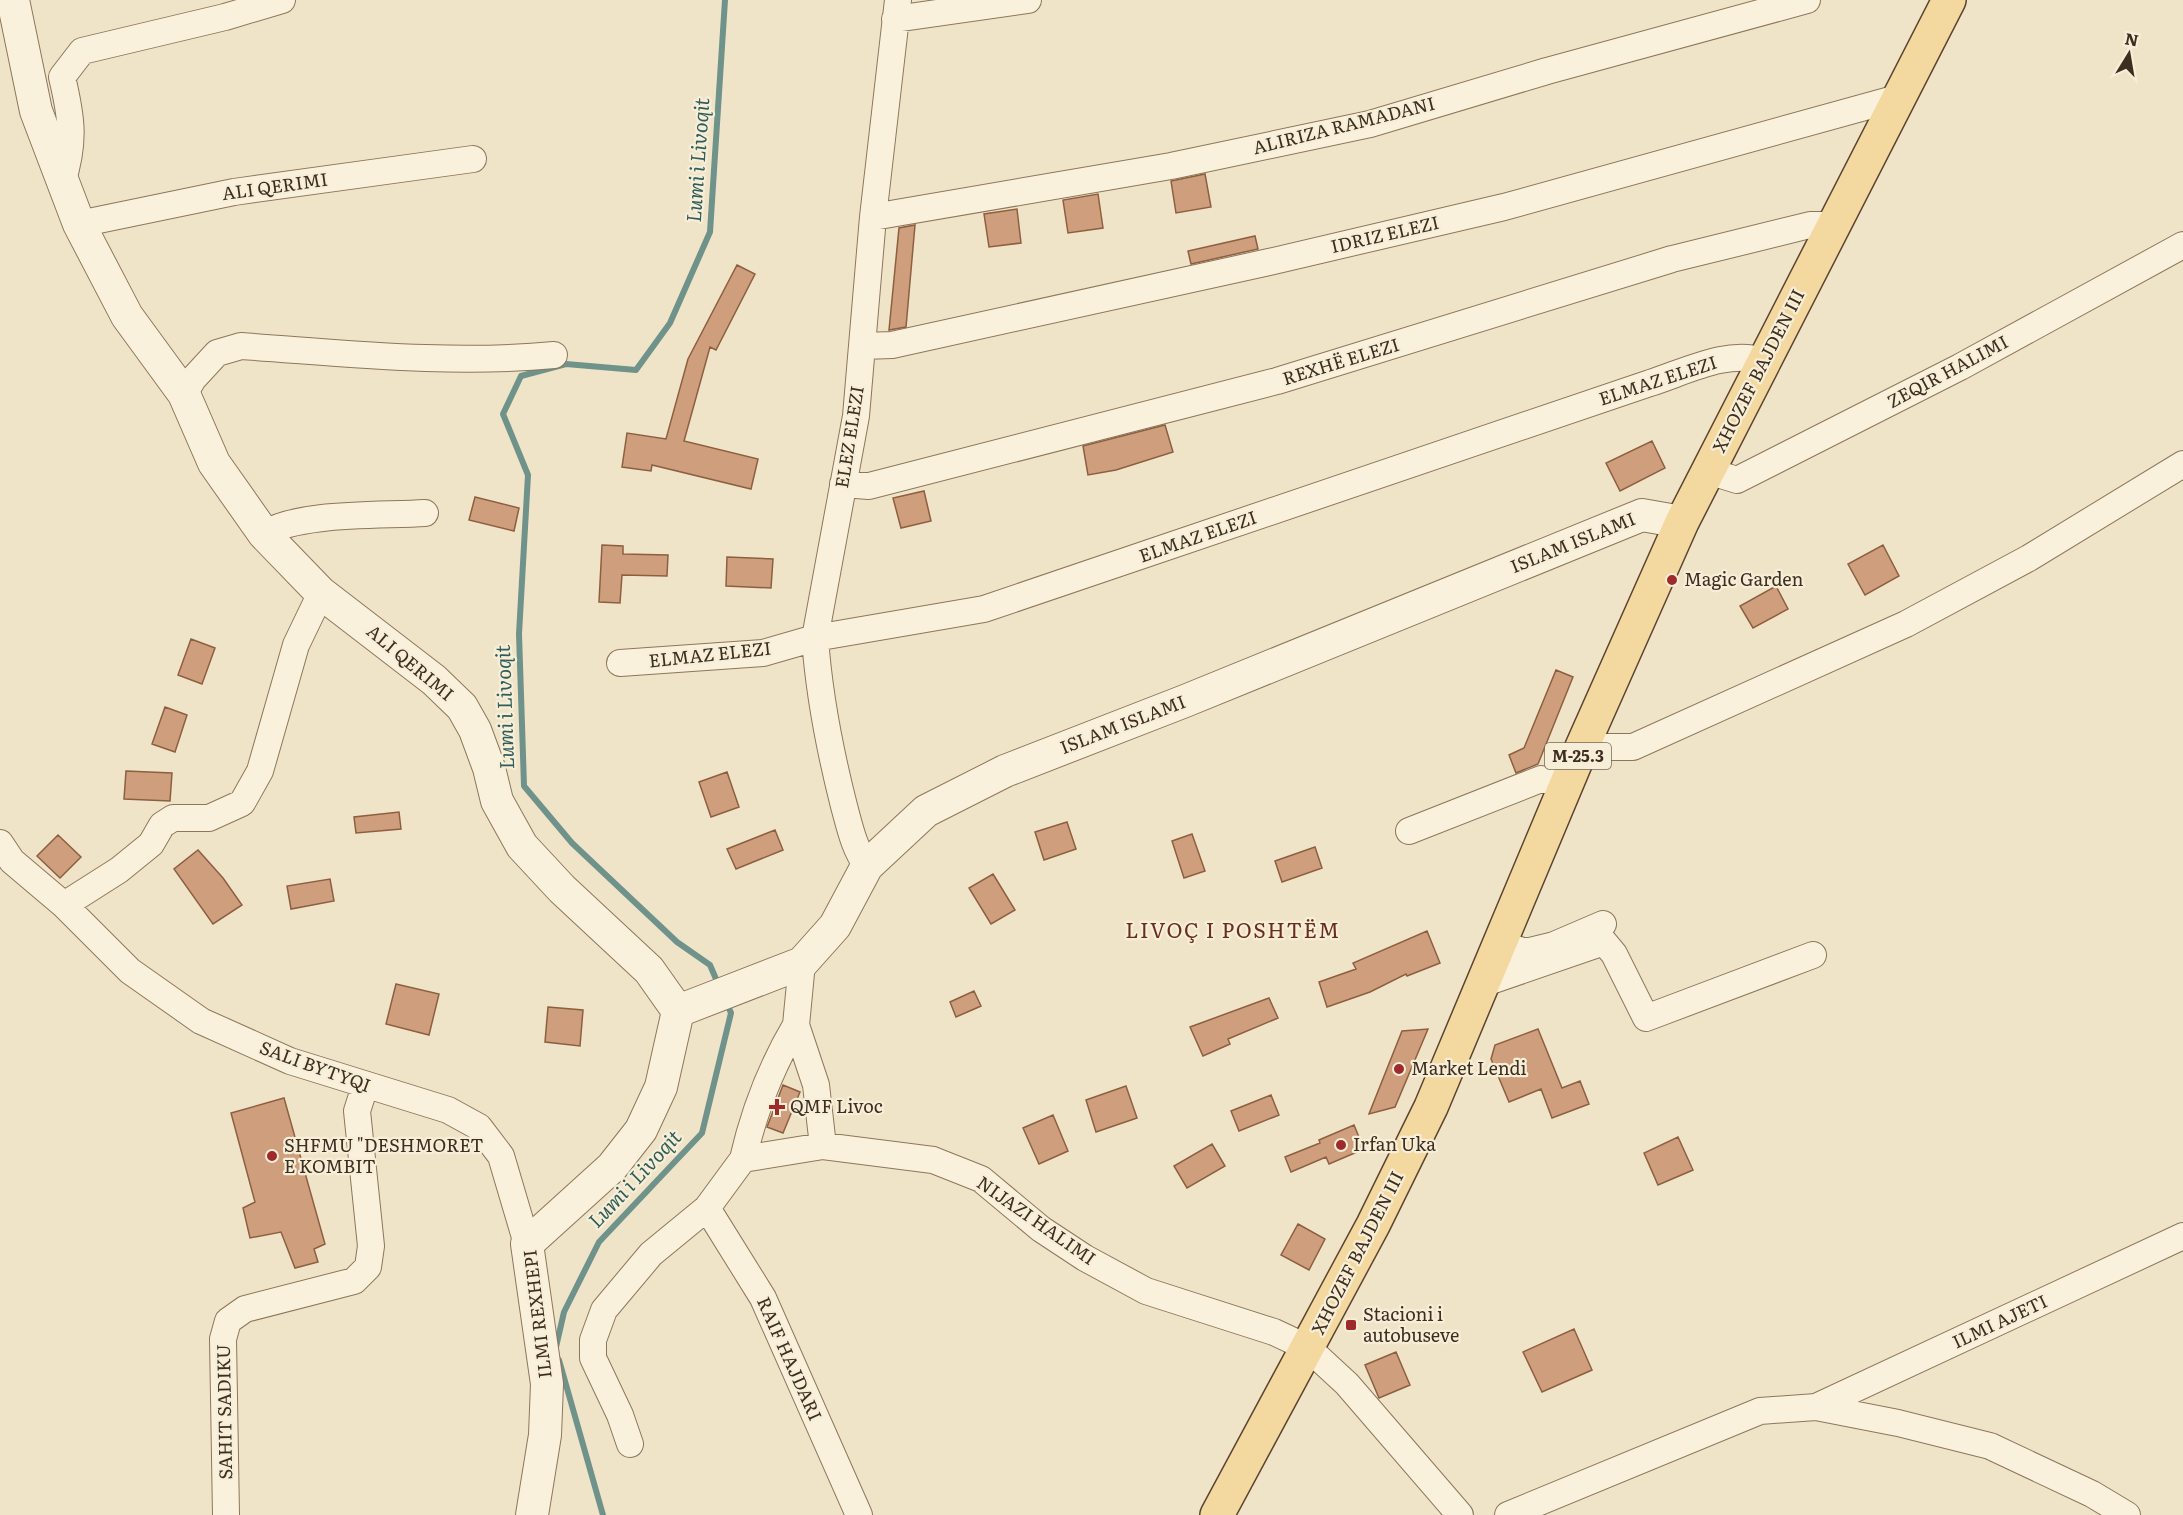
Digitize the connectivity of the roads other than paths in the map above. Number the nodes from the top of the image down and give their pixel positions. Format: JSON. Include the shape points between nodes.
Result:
{"nodes":[{"id":1,"x":13,"y":0,"type":"edge"},
{"id":2,"x":282,"y":0,"type":"edge"},
{"id":3,"x":1028,"y":0,"type":"edge"},
{"id":4,"x":1807,"y":0,"type":"edge"},
{"id":5,"x":1949,"y":0,"type":"edge"},
{"id":6,"x":896,"y":10,"type":"edge"},
{"id":7,"x":1901,"y":97,"type":"junction"},
{"id":8,"x":473,"y":159,"type":"dead end"},
{"id":9,"x":62,"y":183,"type":"junction"},
{"id":10,"x":873,"y":217,"type":"junction"},
{"id":11,"x":79,"y":224,"type":"junction"},
{"id":12,"x":1835,"y":225,"type":"junction"},
{"id":13,"x":2183,"y":246,"type":"edge"},
{"id":14,"x":863,"y":346,"type":"junction"},
{"id":15,"x":554,"y":355,"type":"dead end"},
{"id":16,"x":1763,"y":361,"type":"junction"},
{"id":17,"x":184,"y":394,"type":"junction"},
{"id":18,"x":2183,"y":464,"type":"edge"},
{"id":19,"x":1708,"y":471,"type":"junction"},
{"id":20,"x":843,"y":484,"type":"junction"},
{"id":21,"x":425,"y":513,"type":"dead end"},
{"id":22,"x":1682,"y":522,"type":"junction"},
{"id":23,"x":264,"y":534,"type":"junction"},
{"id":24,"x":321,"y":593,"type":"junction"},
{"id":25,"x":815,"y":638,"type":"junction"},
{"id":26,"x":620,"y":663,"type":"dead end"},
{"id":27,"x":1582,"y":747,"type":"junction"},
{"id":28,"x":1567,"y":783,"type":"junction"},
{"id":29,"x":1409,"y":831,"type":"dead end"},
{"id":30,"x":0,"y":843,"type":"edge"},
{"id":31,"x":867,"y":866,"type":"junction"},
{"id":32,"x":64,"y":905,"type":"junction"},
{"id":33,"x":1604,"y":924,"type":"dead end"},
{"id":34,"x":1500,"y":944,"type":"junction"},
{"id":35,"x":1813,"y":955,"type":"dead end"},
{"id":36,"x":802,"y":963,"type":"junction"},
{"id":37,"x":1485,"y":983,"type":"junction"},
{"id":38,"x":687,"y":1008,"type":"junction"},
{"id":39,"x":795,"y":1025,"type":"junction"},
{"id":40,"x":365,"y":1086,"type":"junction"},
{"id":41,"x":823,"y":1146,"type":"junction"},
{"id":42,"x":743,"y":1159,"type":"junction"},
{"id":43,"x":707,"y":1208,"type":"junction"},
{"id":44,"x":2183,"y":1236,"type":"edge"},
{"id":45,"x":527,"y":1244,"type":"junction"},
{"id":46,"x":1308,"y":1348,"type":"junction"},
{"id":47,"x":1816,"y":1407,"type":"junction"},
{"id":48,"x":630,"y":1444,"type":"dead end"},
{"id":49,"x":226,"y":1515,"type":"edge"},
{"id":50,"x":532,"y":1515,"type":"edge"},
{"id":51,"x":859,"y":1515,"type":"edge"},
{"id":52,"x":1216,"y":1515,"type":"edge"},
{"id":53,"x":1460,"y":1515,"type":"edge"},
{"id":54,"x":1508,"y":1515,"type":"edge"},
{"id":55,"x":2127,"y":1515,"type":"edge"}],
"edges":[{"from":1,"to":9,"type":"street","name":"ALI QERIMI","via":[[36,111]]},
{"from":2,"to":9,"type":"street","via":[[82,51],[62,77],[70,112],[71,153]]},
{"from":3,"to":6,"type":"street"},
{"from":4,"to":10,"type":"street","name":"ALIRIZA RAMADANI","via":[[1370,124],[1171,166]]},
{"from":5,"to":7,"type":"main road","name":"XHOZEF BAJDEN III","number":"M-25.3"},
{"from":6,"to":10,"type":"street","name":"ELEZ ELEZI"},
{"from":7,"to":12,"type":"main road","name":"XHOZEF BAJDEN III","number":"M-25.3"},
{"from":7,"to":14,"type":"street","name":"IDRIZ ELEZI","via":[[1504,207],[892,345]]},
{"from":8,"to":11,"type":"street","name":"ALI QERIMI","via":[[234,192]]},
{"from":9,"to":11,"type":"street","name":"ALI QERIMI"},
{"from":10,"to":14,"type":"street","name":"ELEZ ELEZI"},
{"from":11,"to":17,"type":"street","name":"ALI QERIMI","via":[[127,316]]},
{"from":12,"to":16,"type":"main road","name":"XHOZEF BAJDEN III","number":"M-25.3"},
{"from":12,"to":20,"type":"street","name":"REXHË ELEZI","via":[[1810,225],[1672,259],[1277,381],[869,486]]},
{"from":13,"to":19,"type":"street","name":"ZEQIR HALIMI","via":[[1959,367],[1737,480]]},
{"from":14,"to":20,"type":"street","name":"ELEZ ELEZI","via":[[856,416]]},
{"from":15,"to":17,"type":"street","via":[[447,358],[241,346],[217,353]]},
{"from":16,"to":19,"type":"main road","name":"XHOZEF BAJDEN III","number":"M-25.3"},
{"from":16,"to":25,"type":"street","name":"ELMAZ ELEZI","via":[[1749,356],[1730,358],[1650,383],[984,609]]},
{"from":17,"to":23,"type":"street","name":"ALI QERIMI","via":[[214,463]]},
{"from":18,"to":27,"type":"street","via":[[2029,558],[1906,624],[1633,747]]},
{"from":19,"to":22,"type":"main road","name":"XHOZEF BAJDEN III","number":"M-25.3"},
{"from":20,"to":25,"type":"street","name":"ELEZ ELEZI"},
{"from":21,"to":23,"type":"street","via":[[298,521],[277,525]]},
{"from":22,"to":27,"type":"main road","name":"XHOZEF BAJDEN III","number":"M-25.3"},
{"from":22,"to":31,"type":"street","name":"ISLAM ISLAMI","via":[[1642,515],[1005,771],[926,810]]},
{"from":23,"to":24,"type":"street","name":"ALI QERIMI"},
{"from":24,"to":32,"type":"street","via":[[296,645],[260,771],[242,802],[209,818],[173,818],[162,825],[151,844],[119,870]]},
{"from":24,"to":38,"type":"street","name":"ALI QERIMI","via":[[434,680],[462,707],[479,740],[497,801],[522,846]]},
{"from":25,"to":26,"type":"street","name":"ELMAZ ELEZI","via":[[763,653]]},
{"from":25,"to":31,"type":"street","name":"ELEZ ELEZI","via":[[817,675],[832,761],[857,852]]},
{"from":27,"to":28,"type":"main road","name":"XHOZEF BAJDEN III","number":"M-25.3"},
{"from":28,"to":29,"type":"street","via":[[1541,779]]},
{"from":28,"to":34,"type":"main road","name":"XHOZEF BAJDEN III","number":"M-25.3"},
{"from":30,"to":32,"type":"street","name":"SALI BYTYQI","via":[[12,861]]},
{"from":31,"to":36,"type":"street","name":"ISLAM ISLAMI","via":[[834,926]]},
{"from":32,"to":40,"type":"street","name":"SALI BYTYQI","via":[[129,971],[201,1021],[290,1060]]},
{"from":33,"to":34,"type":"street","via":[[1526,952]]},
{"from":34,"to":37,"type":"main road","name":"XHOZEF BAJDEN III","number":"M-25.3"},
{"from":35,"to":37,"type":"street","via":[[1646,1018],[1604,942]]},
{"from":36,"to":38,"type":"street"},
{"from":36,"to":39,"type":"street"},
{"from":37,"to":46,"type":"main road","name":"XHOZEF BAJDEN III","number":"M-25.3","via":[[1431,1107]]},
{"from":38,"to":45,"type":"street","name":"ILMI REXHEPI","via":[[661,1087],[641,1130],[612,1167]]},
{"from":39,"to":41,"type":"street","via":[[816,1085]]},
{"from":39,"to":42,"type":"street","via":[[775,1060]]},
{"from":40,"to":45,"type":"street","name":"SALI BYTYQI","via":[[448,1110],[479,1127],[501,1156]]},
{"from":40,"to":49,"type":"street","name":"SAHIT SADIKU","via":[[357,1111],[371,1246],[368,1267],[354,1281],[245,1309],[228,1321],[223,1339]]},
{"from":41,"to":42,"type":"street"},
{"from":41,"to":46,"type":"street","name":"NIJAZI HALIMI","via":[[933,1160],[981,1179],[1041,1229],[1084,1258],[1146,1291],[1274,1332]]},
{"from":42,"to":43,"type":"street"},
{"from":43,"to":48,"type":"street","via":[[651,1254],[604,1310],[593,1340],[593,1358]]},
{"from":43,"to":51,"type":"street","name":"RAIF HAJDARI","via":[[763,1298]]},
{"from":44,"to":47,"type":"street","name":"ILMI AJETI"},
{"from":45,"to":50,"type":"street","name":"ILMI REXHEPI","via":[[547,1384],[545,1435]]},
{"from":46,"to":52,"type":"main road","name":"XHOZEF BAJDEN III","number":"M-25.3"},
{"from":46,"to":53,"type":"street","name":"NIJAZI HALIMI","via":[[1347,1384]]},
{"from":47,"to":54,"type":"street","name":"ILMI AJETI","via":[[1760,1411]]},
{"from":47,"to":55,"type":"street","name":"ILMI AJETI","via":[[1990,1446],[2092,1494]]}]}
